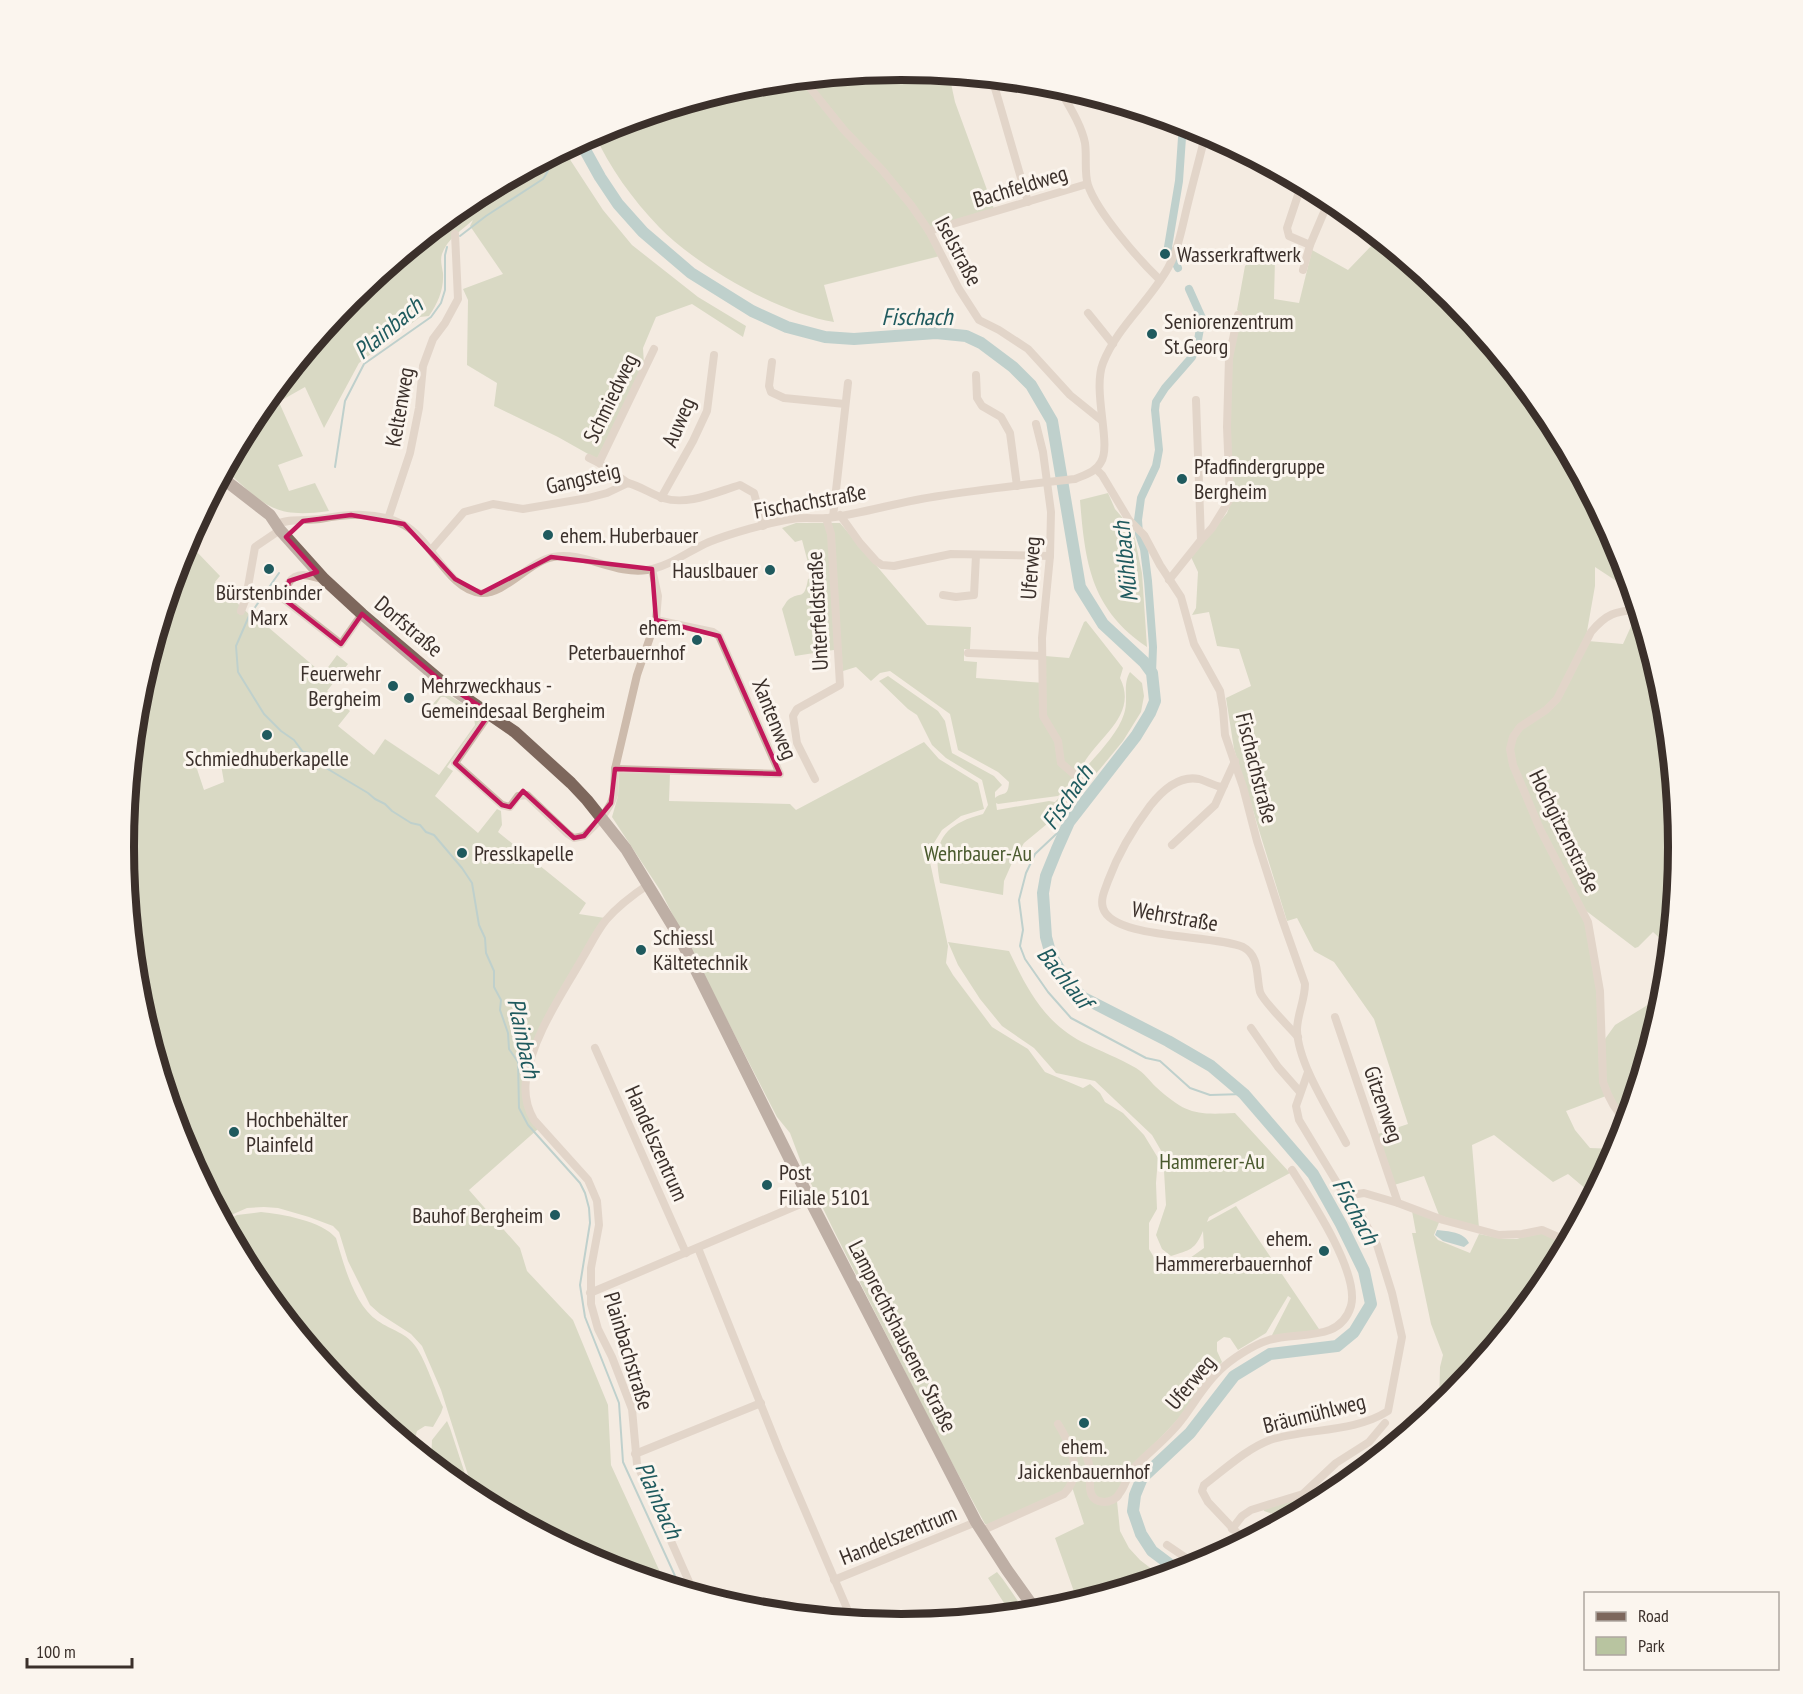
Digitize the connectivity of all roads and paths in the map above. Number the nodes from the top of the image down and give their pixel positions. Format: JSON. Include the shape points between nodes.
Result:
{"nodes":[{"id":1,"x":808,"y":85,"type":"edge"},
{"id":2,"x":994,"y":85,"type":"edge"},
{"id":3,"x":1064,"y":97,"type":"edge"},
{"id":4,"x":1203,"y":142,"type":"edge"},
{"id":5,"x":1087,"y":184,"type":"junction"},
{"id":6,"x":1299,"y":191,"type":"edge"},
{"id":7,"x":1028,"y":202,"type":"junction"},
{"id":8,"x":1326,"y":208,"type":"edge"},
{"id":9,"x":929,"y":231,"type":"junction"},
{"id":10,"x":455,"y":234,"type":"dead end"},
{"id":11,"x":1310,"y":245,"type":"junction"},
{"id":12,"x":1303,"y":270,"type":"dead end"},
{"id":13,"x":1160,"y":280,"type":"junction"},
{"id":14,"x":1088,"y":313,"type":"dead end"},
{"id":15,"x":1238,"y":315,"type":"dead end"},
{"id":16,"x":1113,"y":344,"type":"junction"},
{"id":17,"x":654,"y":349,"type":"dead end"},
{"id":18,"x":714,"y":355,"type":"dead end"},
{"id":19,"x":772,"y":362,"type":"dead end"},
{"id":20,"x":976,"y":375,"type":"dead end"},
{"id":21,"x":848,"y":383,"type":"dead end"},
{"id":22,"x":1196,"y":399,"type":"dead end"},
{"id":23,"x":845,"y":404,"type":"junction"},
{"id":24,"x":1101,"y":420,"type":"junction"},
{"id":25,"x":1036,"y":424,"type":"dead end"},
{"id":26,"x":589,"y":458,"type":"dead end"},
{"id":27,"x":599,"y":463,"type":"junction"},
{"id":28,"x":1095,"y":469,"type":"junction"},
{"id":29,"x":227,"y":481,"type":"edge"},
{"id":30,"x":1047,"y":482,"type":"junction"},
{"id":31,"x":628,"y":483,"type":"junction"},
{"id":32,"x":1017,"y":486,"type":"junction"},
{"id":33,"x":661,"y":498,"type":"junction"},
{"id":34,"x":833,"y":517,"type":"junction"},
{"id":35,"x":388,"y":519,"type":"junction"},
{"id":36,"x":303,"y":522,"type":"junction"},
{"id":37,"x":762,"y":526,"type":"junction"},
{"id":38,"x":281,"y":531,"type":"junction"},
{"id":39,"x":1201,"y":540,"type":"junction"},
{"id":40,"x":432,"y":549,"type":"junction"},
{"id":41,"x":976,"y":555,"type":"junction"},
{"id":42,"x":1050,"y":556,"type":"junction"},
{"id":43,"x":652,"y":569,"type":"junction"},
{"id":44,"x":324,"y":579,"type":"junction"},
{"id":45,"x":1169,"y":580,"type":"junction"},
{"id":46,"x":943,"y":595,"type":"dead end"},
{"id":47,"x":1631,"y":610,"type":"edge"},
{"id":48,"x":241,"y":611,"type":"dead end"},
{"id":49,"x":362,"y":614,"type":"junction"},
{"id":50,"x":656,"y":620,"type":"junction"},
{"id":51,"x":968,"y":653,"type":"dead end"},
{"id":52,"x":1042,"y":656,"type":"junction"},
{"id":53,"x":490,"y":713,"type":"junction"},
{"id":54,"x":1235,"y":761,"type":"junction"},
{"id":55,"x":615,"y":769,"type":"junction"},
{"id":56,"x":815,"y":779,"type":"dead end"},
{"id":57,"x":1224,"y":785,"type":"junction"},
{"id":58,"x":1062,"y":816,"type":"dead end"},
{"id":59,"x":602,"y":818,"type":"junction"},
{"id":60,"x":1172,"y":845,"type":"dead end"},
{"id":61,"x":647,"y":882,"type":"junction"},
{"id":62,"x":1335,"y":1017,"type":"dead end"},
{"id":63,"x":1251,"y":1028,"type":"dead end"},
{"id":64,"x":1298,"y":1037,"type":"junction"},
{"id":65,"x":595,"y":1048,"type":"dead end"},
{"id":66,"x":1308,"y":1072,"type":"junction"},
{"id":67,"x":1300,"y":1092,"type":"junction"},
{"id":68,"x":1621,"y":1115,"type":"edge"},
{"id":69,"x":1346,"y":1143,"type":"dead end"},
{"id":70,"x":1292,"y":1170,"type":"dead end"},
{"id":71,"x":1345,"y":1196,"type":"junction"},
{"id":72,"x":810,"y":1200,"type":"junction"},
{"id":73,"x":1398,"y":1203,"type":"junction"},
{"id":74,"x":1561,"y":1238,"type":"edge"},
{"id":75,"x":698,"y":1248,"type":"junction"},
{"id":76,"x":686,"y":1253,"type":"junction"},
{"id":77,"x":590,"y":1293,"type":"junction"},
{"id":78,"x":760,"y":1402,"type":"junction"},
{"id":79,"x":1385,"y":1423,"type":"dead end"},
{"id":80,"x":1058,"y":1425,"type":"dead end"},
{"id":81,"x":1071,"y":1448,"type":"junction"},
{"id":82,"x":635,"y":1454,"type":"junction"},
{"id":83,"x":978,"y":1527,"type":"junction"},
{"id":84,"x":1232,"y":1529,"type":"junction"},
{"id":85,"x":1239,"y":1536,"type":"edge"},
{"id":86,"x":1167,"y":1545,"type":"dead end"},
{"id":87,"x":1187,"y":1559,"type":"edge"},
{"id":88,"x":834,"y":1580,"type":"junction"},
{"id":89,"x":690,"y":1584,"type":"edge"},
{"id":90,"x":1031,"y":1603,"type":"edge"},
{"id":91,"x":849,"y":1613,"type":"edge"}],
"edges":[{"from":1,"to":9,"type":"street","name":"Iselstraße","via":[[903,194]]},
{"from":2,"to":7,"type":"street"},
{"from":3,"to":5,"type":"street","via":[[1084,141]]},
{"from":4,"to":13,"type":"street","via":[[1174,254]]},
{"from":5,"to":7,"type":"street","name":"Bachfeldweg"},
{"from":5,"to":13,"type":"street","via":[[1101,210]]},
{"from":6,"to":11,"type":"street","via":[[1287,228],[1289,236]]},
{"from":7,"to":9,"type":"street","name":"Bachfeldweg"},
{"from":8,"to":11,"type":"street"},
{"from":9,"to":24,"type":"street","name":"Iselstraße","via":[[979,320],[1028,349],[1070,395]]},
{"from":10,"to":35,"type":"street","name":"Keltenweg","via":[[458,299],[433,339],[423,366],[410,453]]},
{"from":11,"to":12,"type":"street"},
{"from":13,"to":16,"type":"street"},
{"from":14,"to":16,"type":"street"},
{"from":15,"to":39,"type":"street","via":[[1229,358],[1230,499]]},
{"from":16,"to":24,"type":"street","via":[[1102,364]]},
{"from":17,"to":27,"type":"street","name":"Schmiedweg"},
{"from":18,"to":33,"type":"street","name":"Auweg","via":[[706,411]]},
{"from":19,"to":23,"type":"street","via":[[771,392],[784,398]]},
{"from":20,"to":32,"type":"street","via":[[977,398],[982,406],[1001,417],[1010,433]]},
{"from":21,"to":23,"type":"street"},
{"from":22,"to":39,"type":"street"},
{"from":23,"to":34,"type":"street"},
{"from":24,"to":28,"type":"street","via":[[1105,443],[1103,458]]},
{"from":25,"to":30,"type":"street"},
{"from":26,"to":27,"type":"street","name":"Schmiedweg"},
{"from":27,"to":31,"type":"street","name":"Schmiedweg"},
{"from":28,"to":30,"type":"street","name":"Fischachstraße","via":[[1071,480]]},
{"from":28,"to":45,"type":"street","name":"Fischachstraße","via":[[1144,535]]},
{"from":29,"to":38,"type":"main road","name":"Dorfstraße"},
{"from":30,"to":32,"type":"street","name":"Fischachstraße"},
{"from":30,"to":42,"type":"street","name":"Uferweg"},
{"from":31,"to":33,"type":"street","name":"Gangsteig"},
{"from":31,"to":40,"type":"street","name":"Gangsteig","via":[[588,498],[523,509],[493,504],[465,512]]},
{"from":32,"to":34,"type":"street","name":"Fischachstraße","via":[[939,496]]},
{"from":33,"to":37,"type":"street","name":"Gangsteig","via":[[693,499],[740,485],[754,493]]},
{"from":34,"to":37,"type":"street","name":"Fischachstraße","via":[[793,518]]},
{"from":34,"to":41,"type":"street","via":[[882,565],[951,554]]},
{"from":34,"to":56,"type":"street","name":"Unterfeldstraße","via":[[840,686],[797,709],[793,716],[797,743]]},
{"from":35,"to":36,"type":"street","name":"Fischachstraße","via":[[351,514]]},
{"from":35,"to":40,"type":"street","name":"Fischachstraße","via":[[404,524]]},
{"from":36,"to":38,"type":"street"},
{"from":36,"to":38,"type":"street","name":"Fischachstraße","via":[[283,521]]},
{"from":37,"to":43,"type":"street","name":"Fischachstraße","via":[[710,542]]},
{"from":38,"to":44,"type":"main road","name":"Dorfstraße"},
{"from":38,"to":48,"type":"street","via":[[255,547]]},
{"from":39,"to":45,"type":"street"},
{"from":40,"to":43,"type":"street","name":"Fischachstraße","via":[[455,579],[467,589],[481,593],[502,586],[552,557]]},
{"from":41,"to":42,"type":"street"},
{"from":41,"to":46,"type":"street","via":[[974,595]]},
{"from":42,"to":52,"type":"street","name":"Uferweg"},
{"from":43,"to":50,"type":"street","via":[[658,596]]},
{"from":44,"to":49,"type":"main road","name":"Dorfstraße"},
{"from":44,"to":49,"type":"street","via":[[296,576],[285,588],[285,600],[341,644]]},
{"from":45,"to":54,"type":"street","name":"Fischachstraße","via":[[1182,597],[1194,644],[1220,691],[1225,735]]},
{"from":47,"to":68,"type":"street","name":"Hochgitzenstraße","via":[[1611,613],[1598,623],[1557,699],[1520,727],[1510,749],[1540,829],[1588,922],[1600,991],[1604,1082]]},
{"from":49,"to":53,"type":"main road","name":"Dorfstraße","via":[[441,681]]},
{"from":50,"to":55,"type":"street","via":[[637,675]]},
{"from":50,"to":55,"type":"street","name":"Xantenweg","via":[[719,636],[780,774]]},
{"from":51,"to":52,"type":"street"},
{"from":52,"to":58,"type":"street","name":"Uferweg","via":[[1043,716],[1058,741],[1061,764],[1082,781]]},
{"from":53,"to":59,"type":"main road","name":"Dorfstraße","via":[[571,783]]},
{"from":53,"to":59,"type":"street","via":[[455,763],[502,805],[510,807],[518,796],[527,795],[574,838],[584,836]]},
{"from":54,"to":57,"type":"street"},
{"from":54,"to":64,"type":"street","name":"Fischachstraße","via":[[1305,984]]},
{"from":55,"to":59,"type":"street","via":[[614,795]]},
{"from":57,"to":60,"type":"street","via":[[1215,805]]},
{"from":57,"to":64,"type":"street","name":"Wehrstraße","via":[[1185,780],[1158,796],[1117,858],[1102,906],[1105,914],[1121,925],[1225,943],[1250,952],[1263,998]]},
{"from":59,"to":61,"type":"main road","name":"Dorfstraße"},
{"from":61,"to":72,"type":"main road","name":"Lamprechtshausener Straße","via":[[680,938]]},
{"from":61,"to":77,"type":"street","name":"Plainbachstraße","via":[[601,928],[558,1001],[526,1078],[526,1101],[531,1114],[588,1180],[597,1201],[599,1225]]},
{"from":62,"to":73,"type":"street","name":"Gitzenweg"},
{"from":63,"to":67,"type":"street"},
{"from":64,"to":66,"type":"street","name":"Fischachstraße"},
{"from":65,"to":76,"type":"street","name":"Handelszentrum"},
{"from":66,"to":67,"type":"street","name":"Bräumühlweg"},
{"from":66,"to":69,"type":"street","name":"Fischachstraße"},
{"from":67,"to":71,"type":"street","name":"Bräumühlweg","via":[[1296,1106],[1299,1120]]},
{"from":70,"to":81,"type":"street","name":"Uferweg","via":[[1315,1206],[1350,1279],[1353,1296],[1341,1324],[1325,1333],[1266,1341],[1224,1366],[1176,1427],[1130,1473],[1119,1496],[1112,1500],[1093,1498],[1085,1452],[1075,1446]]},
{"from":71,"to":73,"type":"street","via":[[1364,1193]]},
{"from":71,"to":84,"type":"street","name":"Bräumühlweg","via":[[1377,1245],[1402,1337],[1388,1411],[1356,1423],[1256,1446],[1204,1485],[1202,1491],[1208,1503]]},
{"from":72,"to":75,"type":"street"},
{"from":72,"to":83,"type":"main road","name":"Lamprechtshausener Straße"},
{"from":73,"to":74,"type":"street","via":[[1486,1232],[1509,1236],[1542,1230]]},
{"from":75,"to":76,"type":"street"},
{"from":75,"to":78,"type":"street","name":"Handelszentrum"},
{"from":76,"to":77,"type":"street"},
{"from":77,"to":82,"type":"street","name":"Plainbachstraße","via":[[598,1329],[632,1409]]},
{"from":78,"to":82,"type":"street"},
{"from":78,"to":88,"type":"street","name":"Handelszentrum"},
{"from":79,"to":84,"type":"street","via":[[1369,1442],[1336,1463],[1303,1494],[1251,1510]]},
{"from":80,"to":81,"type":"street","name":"Uferweg"},
{"from":81,"to":83,"type":"street","name":"Uferweg","via":[[1073,1483],[1064,1494]]},
{"from":82,"to":89,"type":"street","name":"Plainbachstraße"},
{"from":83,"to":88,"type":"street","name":"Handelszentrum"},
{"from":83,"to":90,"type":"main road","name":"Lamprechtshausener Straße"},
{"from":84,"to":85,"type":"street","name":"Bräumühlweg"},
{"from":86,"to":87,"type":"street"},
{"from":88,"to":91,"type":"street","name":"Handelszentrum"}]}
